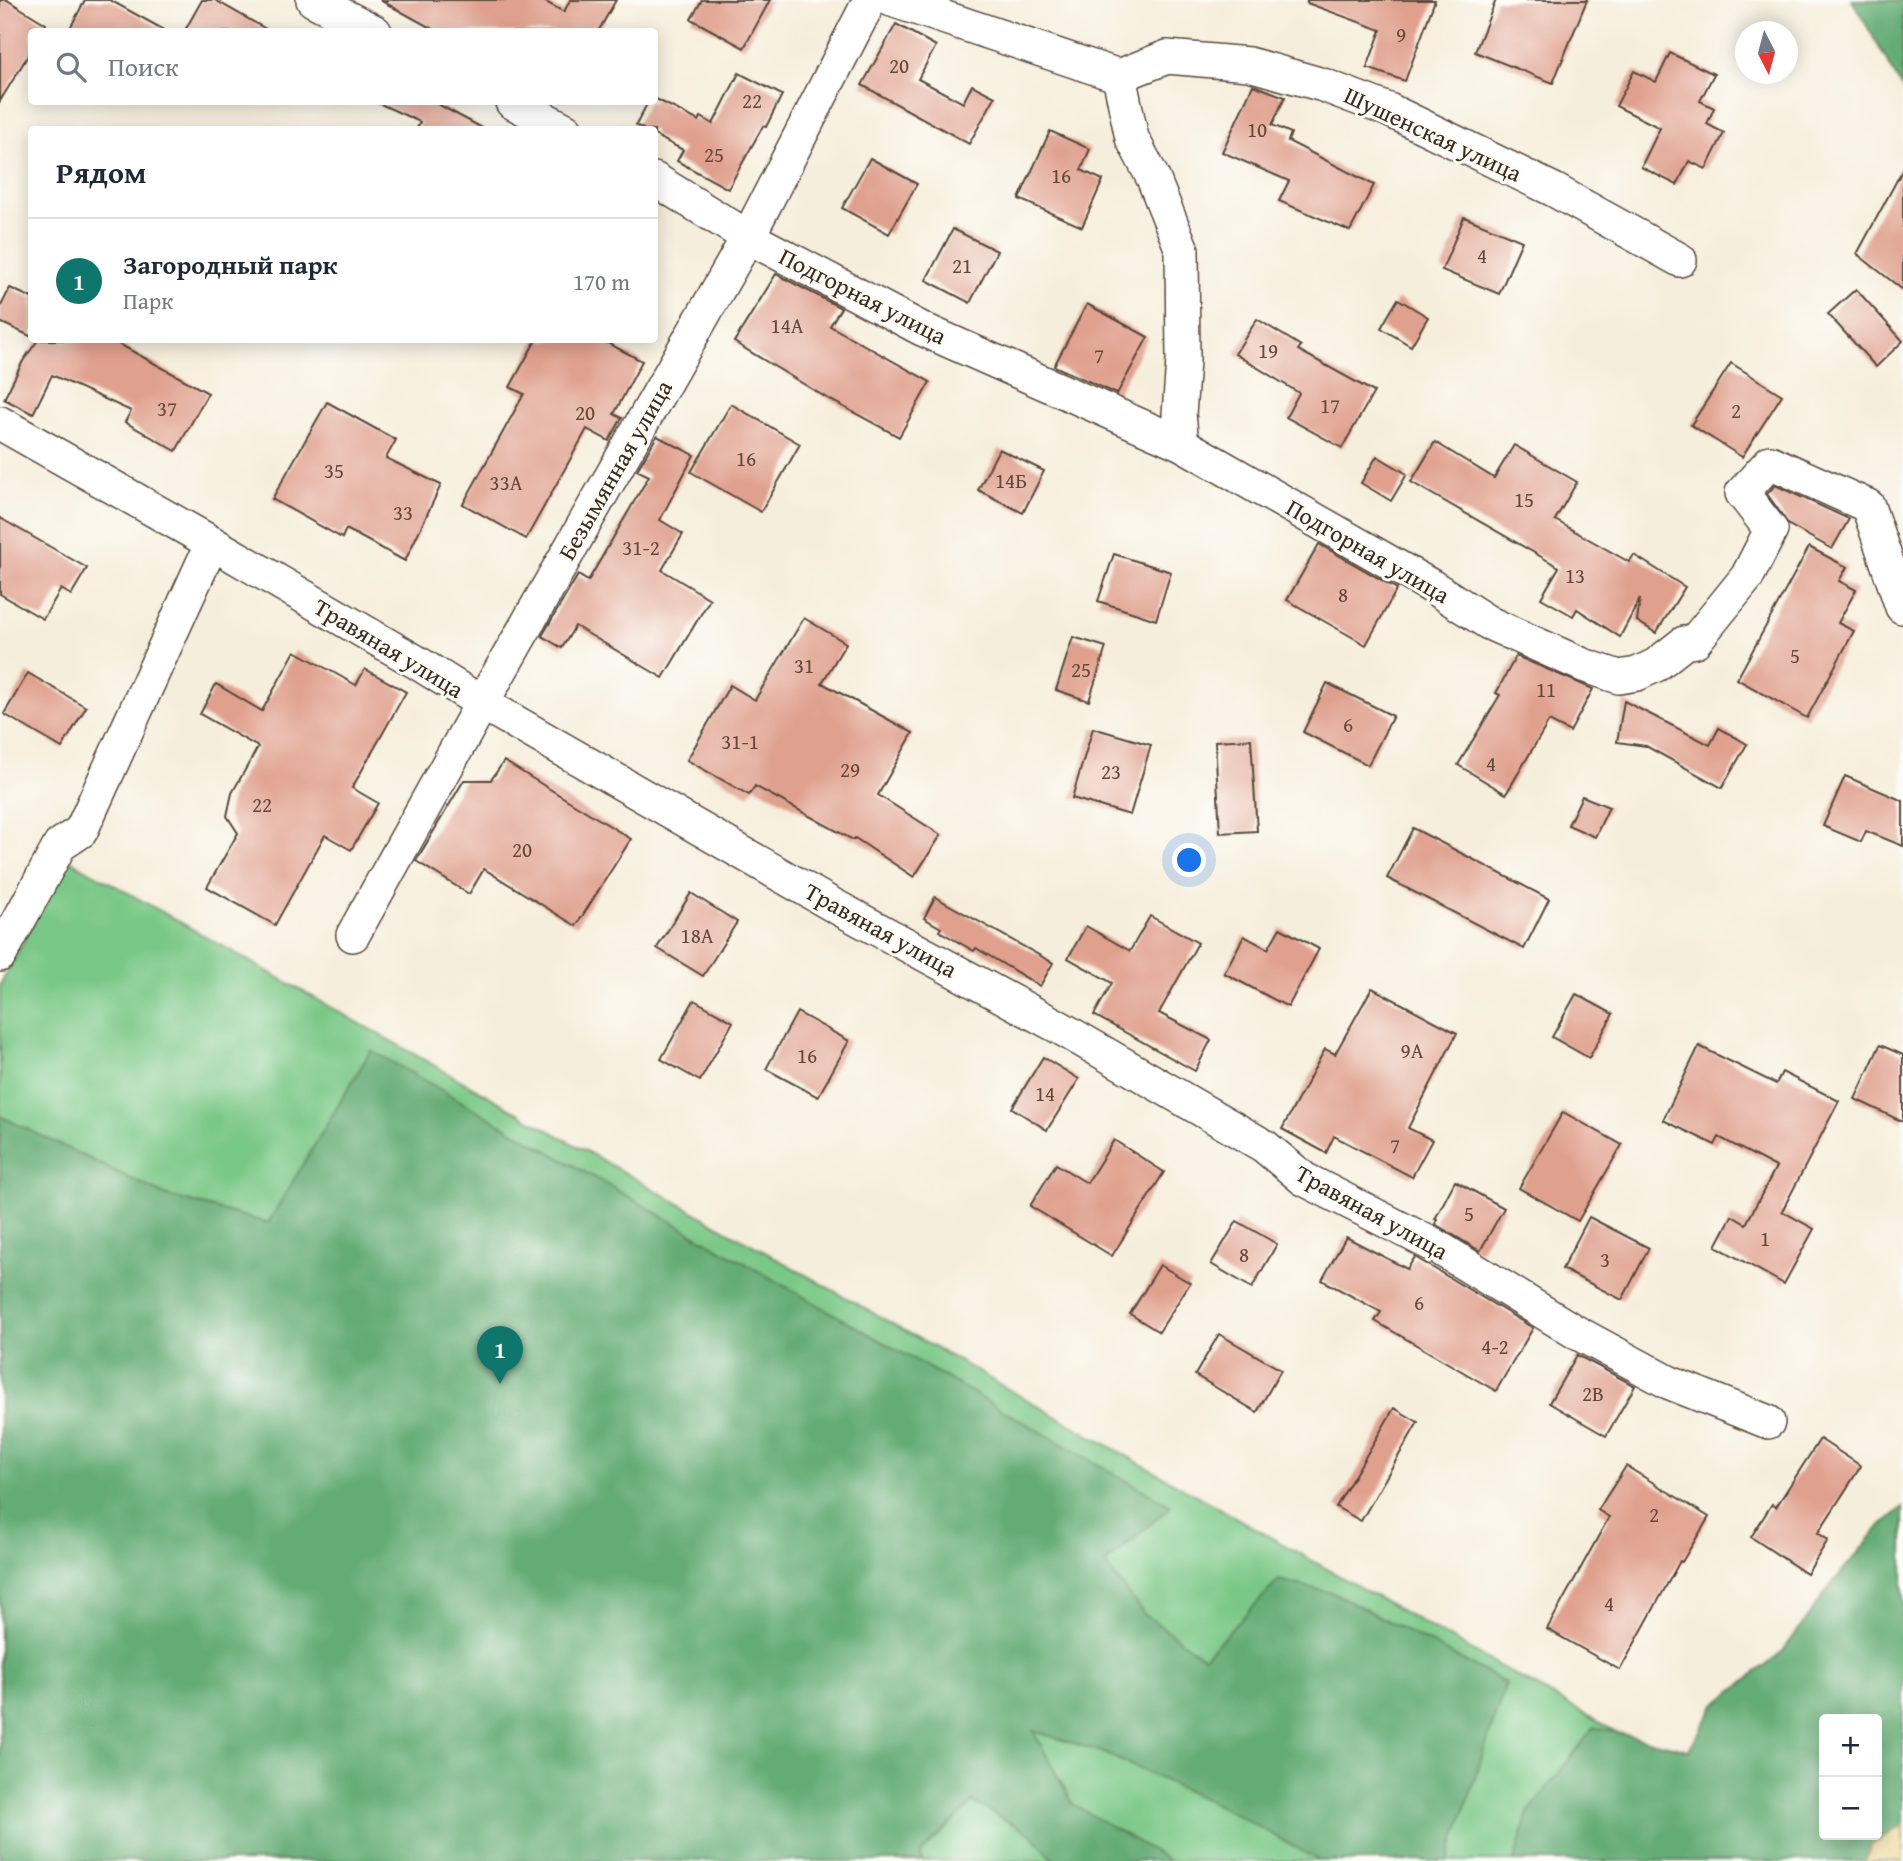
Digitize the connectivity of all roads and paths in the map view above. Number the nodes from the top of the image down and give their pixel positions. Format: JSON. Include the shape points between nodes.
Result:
{"nodes":[{"id":1,"x":313,"y":0,"type":"edge"},
{"id":2,"x":870,"y":0,"type":"edge"},
{"id":3,"x":892,"y":0,"type":"edge"},
{"id":4,"x":367,"y":28,"type":"edge"},
{"id":5,"x":1119,"y":76,"type":"junction"},
{"id":6,"x":518,"y":105,"type":"edge"},
{"id":7,"x":558,"y":126,"type":"edge"},
{"id":8,"x":658,"y":181,"type":"edge"},
{"id":9,"x":748,"y":237,"type":"junction"},
{"id":10,"x":1680,"y":260,"type":"dead end"},
{"id":11,"x":0,"y":423,"type":"edge"},
{"id":12,"x":1182,"y":444,"type":"junction"},
{"id":13,"x":212,"y":543,"type":"junction"},
{"id":14,"x":1902,"y":607,"type":"edge"},
{"id":15,"x":482,"y":703,"type":"junction"},
{"id":16,"x":353,"y":935,"type":"dead end"},
{"id":17,"x":0,"y":955,"type":"edge"},
{"id":18,"x":1768,"y":1422,"type":"dead end"}],
"edges":[{"from":1,"to":4,"type":"street"},
{"from":2,"to":9,"type":"street","name":"Безымянная улица"},
{"from":3,"to":5,"type":"street"},
{"from":5,"to":10,"type":"street","name":"Шушенская улица","via":[[1167,57],[1249,64],[1323,85],[1389,110]]},
{"from":5,"to":12,"type":"street","via":[[1132,138],[1182,250]]},
{"from":6,"to":7,"type":"street"},
{"from":8,"to":9,"type":"street","name":"Подгорная улица"},
{"from":9,"to":12,"type":"street","name":"Подгорная улица","via":[[922,330]]},
{"from":9,"to":15,"type":"street","name":"Безымянная улица"},
{"from":11,"to":13,"type":"street","name":"Травяная улица"},
{"from":12,"to":14,"type":"street","name":"Подгорная улица","via":[[1489,623],[1619,677],[1657,665],[1684,643],[1695,640],[1747,577],[1771,530],[1742,493],[1770,462],[1868,506]]},
{"from":13,"to":15,"type":"street","name":"Травяная улица"},
{"from":13,"to":17,"type":"street","via":[[81,831],[60,845]]},
{"from":15,"to":16,"type":"street","name":"Безымянная улица"},
{"from":15,"to":18,"type":"street","name":"Травяная улица","via":[[831,904],[1059,1027],[1264,1146],[1304,1179],[1440,1248],[1574,1331],[1668,1382]]}]}
